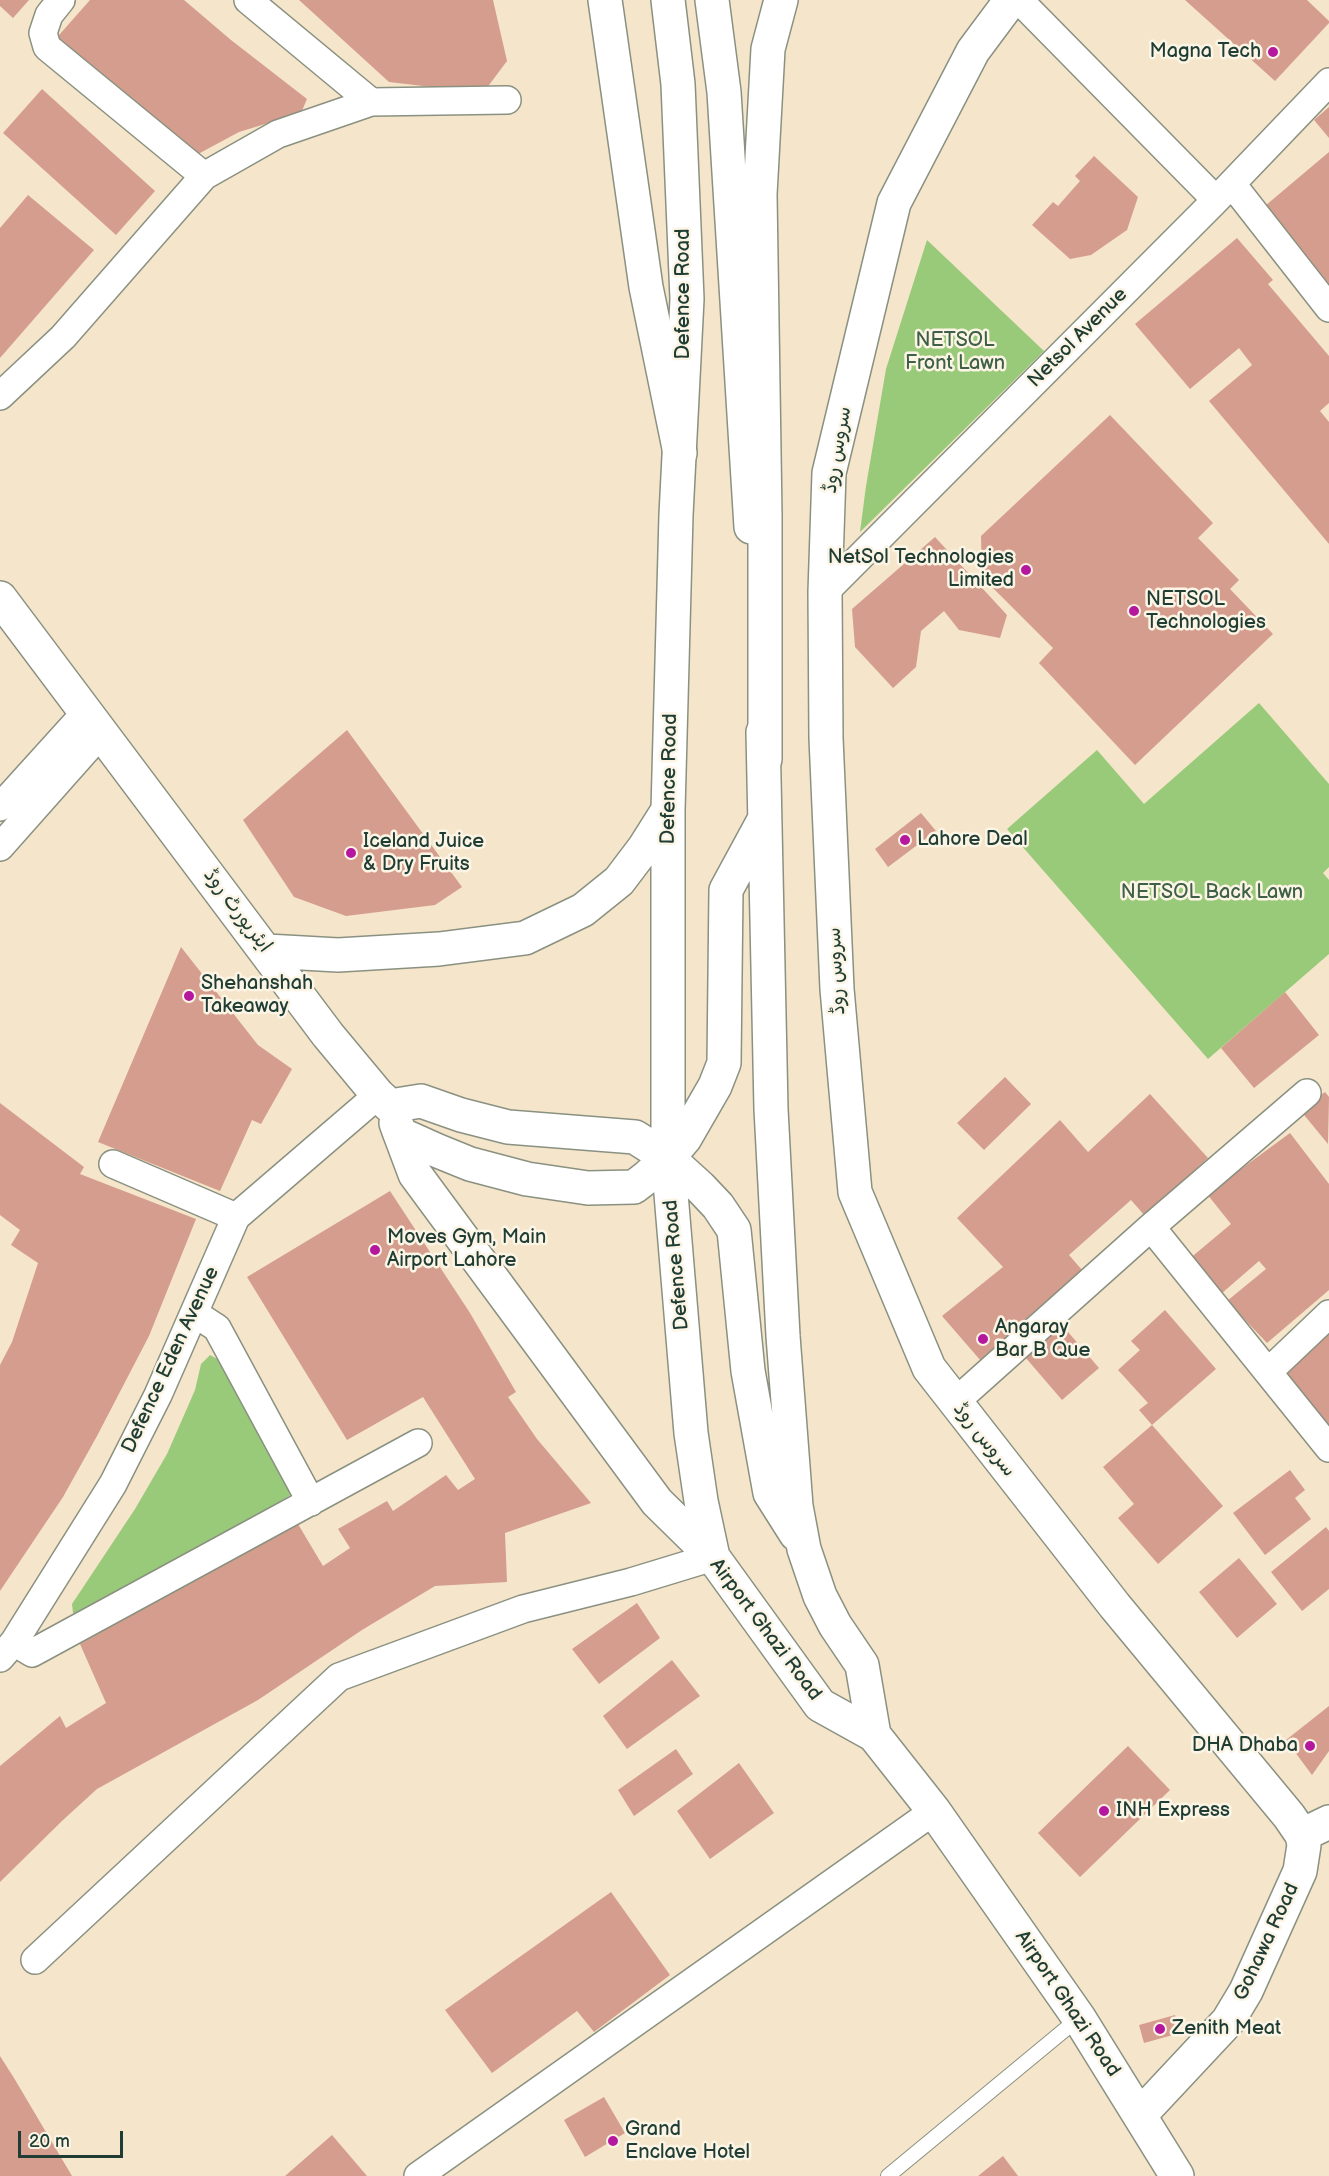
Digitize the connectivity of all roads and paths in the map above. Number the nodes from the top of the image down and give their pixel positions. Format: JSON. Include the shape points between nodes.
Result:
{"nodes":[{"id":1,"x":61,"y":0,"type":"edge"},
{"id":2,"x":248,"y":0,"type":"edge"},
{"id":3,"x":604,"y":0,"type":"edge"},
{"id":4,"x":668,"y":0,"type":"edge"},
{"id":5,"x":712,"y":0,"type":"edge"},
{"id":6,"x":781,"y":0,"type":"edge"},
{"id":7,"x":1011,"y":0,"type":"edge"},
{"id":8,"x":1019,"y":0,"type":"edge"},
{"id":9,"x":1329,"y":82,"type":"edge"},
{"id":10,"x":507,"y":100,"type":"dead end"},
{"id":11,"x":370,"y":102,"type":"junction"},
{"id":12,"x":204,"y":176,"type":"junction"},
{"id":13,"x":1224,"y":192,"type":"junction"},
{"id":14,"x":1329,"y":308,"type":"edge"},
{"id":15,"x":0,"y":396,"type":"edge"},
{"id":16,"x":680,"y":453,"type":"junction"},
{"id":17,"x":825,"y":592,"type":"junction"},
{"id":18,"x":0,"y":598,"type":"edge"},
{"id":19,"x":94,"y":722,"type":"junction"},
{"id":20,"x":765,"y":759,"type":"junction"},
{"id":21,"x":0,"y":807,"type":"edge"},
{"id":22,"x":668,"y":810,"type":"junction"},
{"id":23,"x":765,"y":819,"type":"junction"},
{"id":24,"x":0,"y":847,"type":"edge"},
{"id":25,"x":267,"y":951,"type":"junction"},
{"id":26,"x":1307,"y":1093,"type":"dead end"},
{"id":27,"x":390,"y":1112,"type":"junction"},
{"id":28,"x":668,"y":1158,"type":"junction"},
{"id":29,"x":114,"y":1164,"type":"dead end"},
{"id":30,"x":236,"y":1216,"type":"junction"},
{"id":31,"x":1151,"y":1227,"type":"junction"},
{"id":32,"x":194,"y":1313,"type":"junction"},
{"id":33,"x":1329,"y":1314,"type":"edge"},
{"id":34,"x":1268,"y":1372,"type":"junction"},
{"id":35,"x":954,"y":1403,"type":"junction"},
{"id":36,"x":418,"y":1443,"type":"dead end"},
{"id":37,"x":1329,"y":1448,"type":"edge"},
{"id":38,"x":311,"y":1502,"type":"junction"},
{"id":39,"x":804,"y":1549,"type":"junction"},
{"id":40,"x":712,"y":1557,"type":"junction"},
{"id":41,"x":7,"y":1650,"type":"edge"},
{"id":42,"x":874,"y":1736,"type":"junction"},
{"id":43,"x":934,"y":1811,"type":"junction"},
{"id":44,"x":1316,"y":1829,"type":"edge"},
{"id":45,"x":34,"y":1960,"type":"dead end"},
{"id":46,"x":1079,"y":2018,"type":"junction"},
{"id":47,"x":1140,"y":2115,"type":"junction"},
{"id":48,"x":418,"y":2176,"type":"edge"},
{"id":49,"x":888,"y":2176,"type":"edge"},
{"id":50,"x":1177,"y":2176,"type":"edge"}],
"edges":[{"from":1,"to":12,"type":"street","via":[[49,15],[43,33],[47,47]]},
{"from":2,"to":11,"type":"street"},
{"from":3,"to":16,"type":"main road","via":[[646,286]]},
{"from":4,"to":16,"type":"main road","name":"Defence Road","via":[[678,84],[687,299]]},
{"from":5,"to":20,"type":"main road","via":[[724,92]]},
{"from":6,"to":20,"type":"main road","via":[[768,50],[760,194]]},
{"from":7,"to":17,"type":"main road","name":"سروس روڈ","via":[[972,51],[894,203],[829,473]]},
{"from":8,"to":13,"type":"street"},
{"from":9,"to":13,"type":"street","name":"Netsol Avenue"},
{"from":10,"to":11,"type":"street"},
{"from":11,"to":12,"type":"street","via":[[278,134]]},
{"from":12,"to":15,"type":"street","via":[[63,337]]},
{"from":13,"to":14,"type":"street"},
{"from":13,"to":17,"type":"street","name":"Netsol Avenue"},
{"from":16,"to":22,"type":"main road","name":"Defence Road"},
{"from":17,"to":35,"type":"main road","name":"سروس روڈ","via":[[826,738],[837,990],[855,1192],[929,1368]]},
{"from":18,"to":19,"type":"main road","name":"ایئرپورٹ روڈ"},
{"from":19,"to":21,"type":"street"},
{"from":19,"to":24,"type":"street"},
{"from":19,"to":25,"type":"main road","name":"ایئرپورٹ روڈ"},
{"from":20,"to":23,"type":"main road"},
{"from":22,"to":25,"type":"main road","via":[[619,881],[583,910],[525,938],[439,949],[338,955]]},
{"from":22,"to":28,"type":"main road","name":"Defence Road"},
{"from":23,"to":28,"type":"main road","via":[[726,890],[724,1063],[685,1138]]},
{"from":23,"to":39,"type":"main road","via":[[771,1109],[783,1336],[796,1506]]},
{"from":25,"to":27,"type":"main road","name":"ایئرپورٹ روڈ"},
{"from":26,"to":31,"type":"street"},
{"from":27,"to":28,"type":"main road","via":[[421,1101],[508,1127],[635,1137]]},
{"from":27,"to":28,"type":"main road","via":[[470,1164],[527,1179],[588,1188],[634,1186]]},
{"from":27,"to":30,"type":"street","name":"Defence Eden Avenue"},
{"from":27,"to":40,"type":"main road","name":"Airport Ghazi Road","via":[[415,1174],[657,1502]]},
{"from":28,"to":39,"type":"main road","via":[[718,1206],[734,1230],[748,1371],[770,1493]]},
{"from":28,"to":40,"type":"main road","name":"Defence Road","via":[[692,1433]]},
{"from":29,"to":30,"type":"street"},
{"from":30,"to":32,"type":"street","name":"Defence Eden Avenue"},
{"from":31,"to":34,"type":"street"},
{"from":31,"to":35,"type":"street"},
{"from":32,"to":38,"type":"street","via":[[217,1328]]},
{"from":32,"to":41,"type":"street","name":"Defence Eden Avenue","via":[[113,1484]]},
{"from":33,"to":34,"type":"street"},
{"from":34,"to":37,"type":"street"},
{"from":35,"to":44,"type":"main road","name":"سروس روڈ","via":[[1289,1816]]},
{"from":36,"to":38,"type":"street"},
{"from":38,"to":41,"type":"street","via":[[32,1653]]},
{"from":39,"to":42,"type":"main road","via":[[820,1596],[862,1665]]},
{"from":40,"to":42,"type":"main road","name":"Airport Ghazi Road","via":[[820,1705]]},
{"from":40,"to":45,"type":"street","via":[[523,1609],[339,1677]]},
{"from":42,"to":43,"type":"main road","name":"Airport Ghazi Road"},
{"from":43,"to":46,"type":"main road","name":"Airport Ghazi Road"},
{"from":43,"to":48,"type":"street"},
{"from":44,"to":47,"type":"main road","name":"Gohawa Road","via":[[1304,1845],[1300,1871],[1246,1991],[1228,2021]]},
{"from":46,"to":47,"type":"main road","name":"Airport Ghazi Road"},
{"from":46,"to":49,"type":"lane"},
{"from":47,"to":50,"type":"main road","name":"Airport Ghazi Road"}]}
